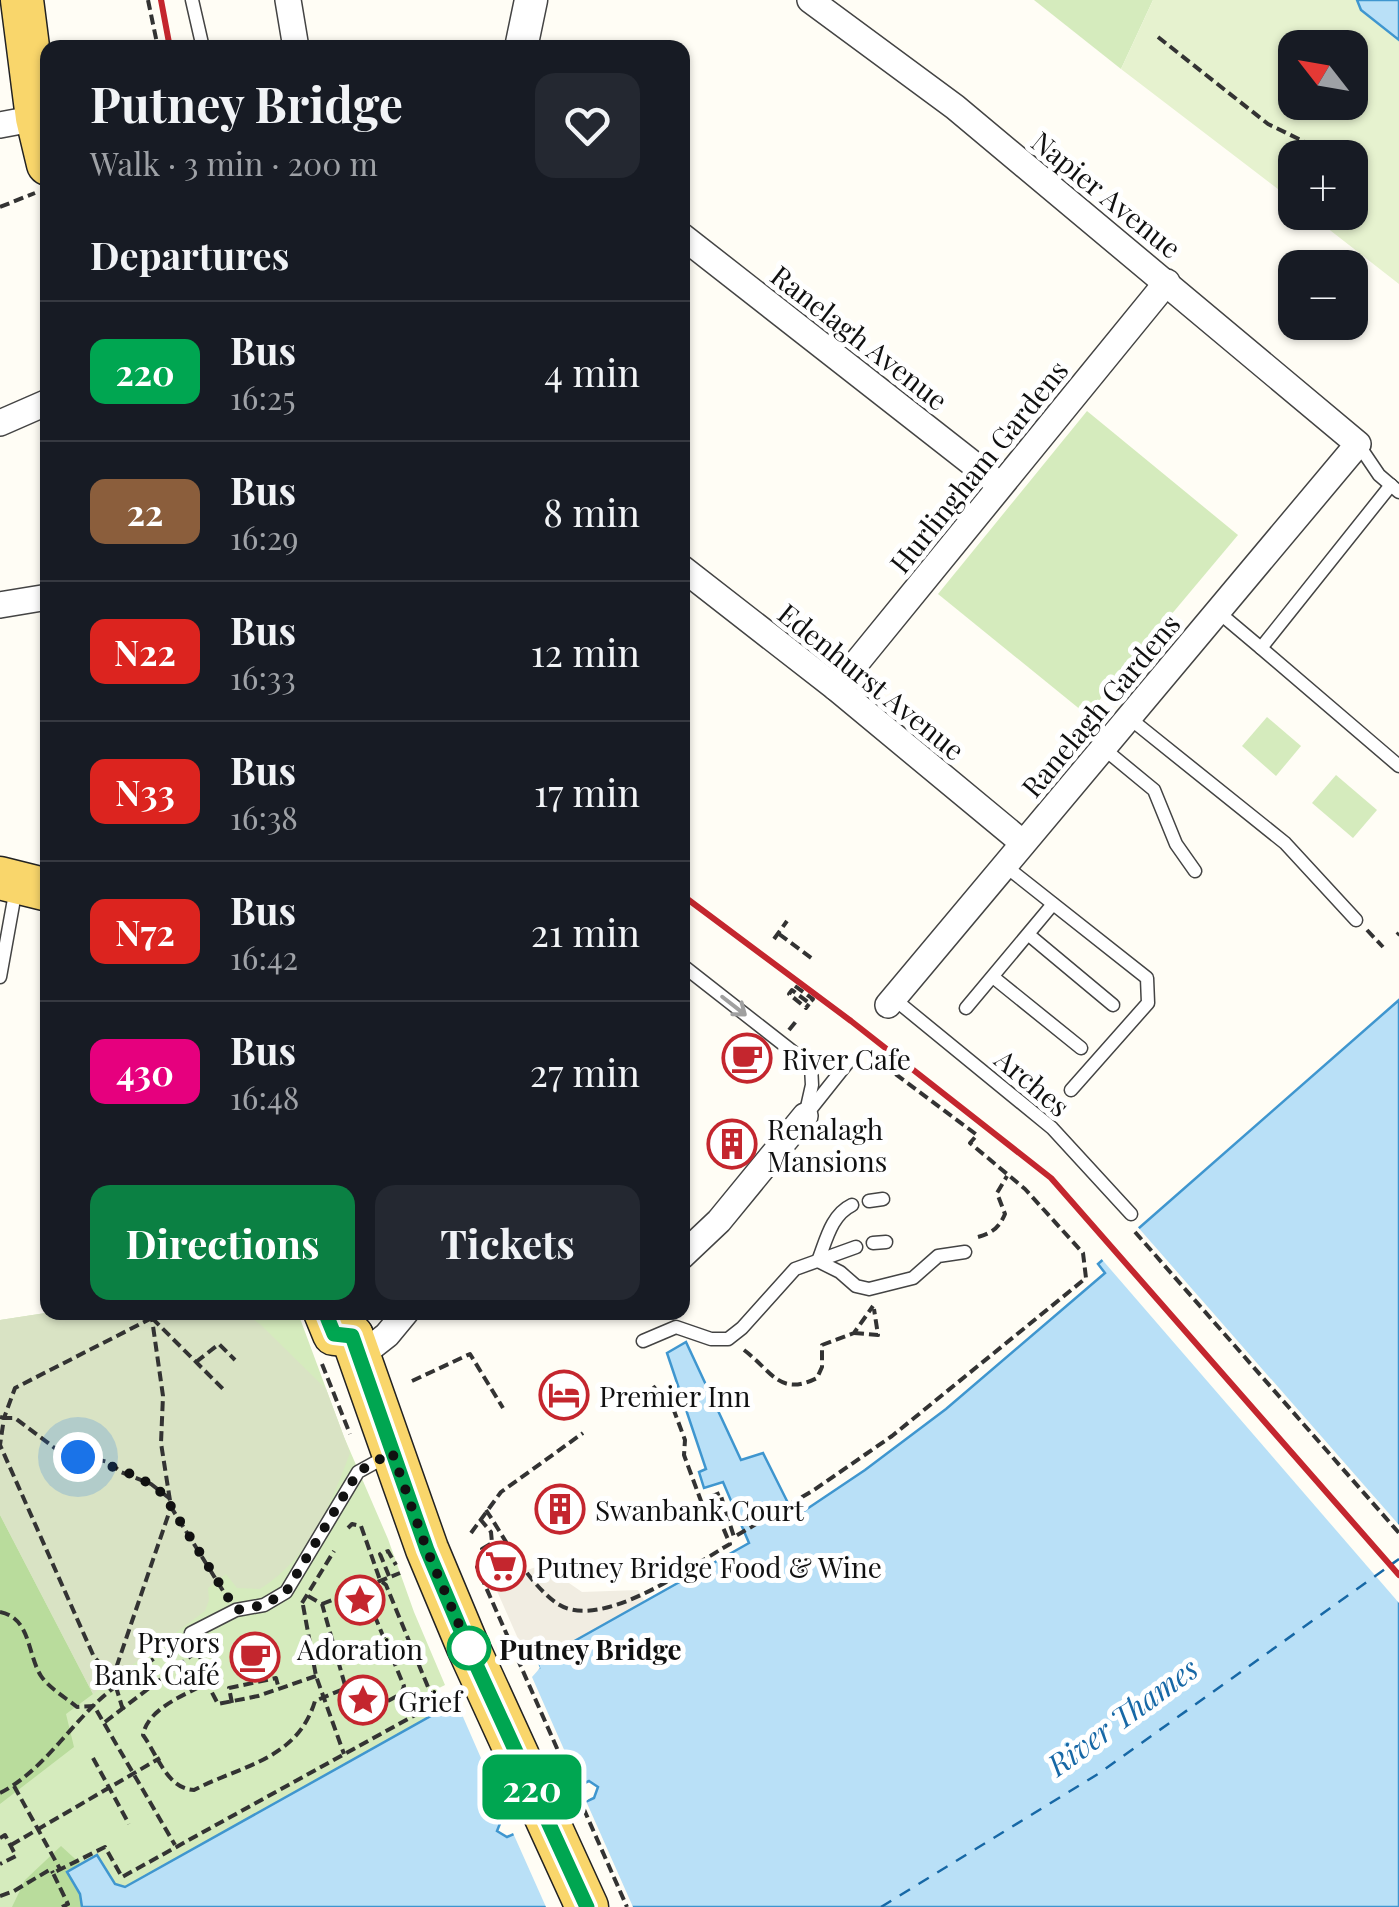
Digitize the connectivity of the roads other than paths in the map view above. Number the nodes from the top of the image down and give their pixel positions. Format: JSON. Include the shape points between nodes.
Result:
{"nodes":[{"id":1,"x":22,"y":0,"type":"edge"},
{"id":2,"x":192,"y":0,"type":"edge"},
{"id":3,"x":288,"y":0,"type":"edge"},
{"id":4,"x":531,"y":0,"type":"edge"},
{"id":5,"x":810,"y":0,"type":"edge"},
{"id":6,"x":201,"y":40,"type":"edge"},
{"id":7,"x":295,"y":40,"type":"edge"},
{"id":8,"x":523,"y":40,"type":"edge"},
{"id":9,"x":28,"y":120,"type":"edge"},
{"id":10,"x":40,"y":146,"type":"edge"},
{"id":11,"x":690,"y":242,"type":"edge"},
{"id":12,"x":1167,"y":282,"type":"junction"},
{"id":13,"x":40,"y":406,"type":"edge"},
{"id":14,"x":0,"y":423,"type":"edge"},
{"id":15,"x":1358,"y":444,"type":"junction"},
{"id":16,"x":1000,"y":485,"type":"junction"},
{"id":17,"x":1395,"y":489,"type":"edge"},
{"id":18,"x":690,"y":574,"type":"edge"},
{"id":19,"x":40,"y":598,"type":"edge"},
{"id":20,"x":0,"y":606,"type":"edge"},
{"id":21,"x":1217,"y":611,"type":"junction"},
{"id":22,"x":1262,"y":648,"type":"junction"},
{"id":23,"x":836,"y":688,"type":"junction"},
{"id":24,"x":1128,"y":717,"type":"junction"},
{"id":25,"x":1102,"y":748,"type":"junction"},
{"id":26,"x":1399,"y":766,"type":"edge"},
{"id":27,"x":1022,"y":843,"type":"junction"},
{"id":28,"x":1004,"y":864,"type":"junction"},
{"id":29,"x":1194,"y":871,"type":"dead end"},
{"id":30,"x":22,"y":883,"type":"edge"},
{"id":31,"x":1053,"y":904,"type":"junction"},
{"id":32,"x":1356,"y":920,"type":"dead end"},
{"id":33,"x":1029,"y":935,"type":"junction"},
{"id":34,"x":690,"y":971,"type":"edge"},
{"id":35,"x":0,"y":976,"type":"edge"},
{"id":36,"x":993,"y":977,"type":"junction"},
{"id":37,"x":890,"y":1002,"type":"joint"},
{"id":38,"x":1113,"y":1006,"type":"dead end"},
{"id":39,"x":966,"y":1008,"type":"dead end"},
{"id":40,"x":1081,"y":1048,"type":"dead end"},
{"id":41,"x":849,"y":1061,"type":"dead end"},
{"id":42,"x":1071,"y":1090,"type":"dead end"},
{"id":43,"x":805,"y":1116,"type":"junction"},
{"id":44,"x":852,"y":1205,"type":"dead end"},
{"id":45,"x":1131,"y":1214,"type":"dead end"},
{"id":46,"x":856,"y":1246,"type":"dead end"},
{"id":47,"x":690,"y":1248,"type":"edge"},
{"id":48,"x":966,"y":1252,"type":"road end"},
{"id":49,"x":818,"y":1261,"type":"junction"},
{"id":50,"x":399,"y":1320,"type":"edge"},
{"id":51,"x":344,"y":1334,"type":"edge"},
{"id":52,"x":643,"y":1341,"type":"dead end"},
{"id":53,"x":374,"y":1450,"type":"junction"},
{"id":54,"x":191,"y":1633,"type":"road end"},
{"id":55,"x":587,"y":1907,"type":"edge"}],
"edges":[{"from":1,"to":9,"type":"main road"},
{"from":2,"to":6,"type":"lane"},
{"from":3,"to":7,"type":"street"},
{"from":4,"to":8,"type":"street"},
{"from":5,"to":12,"type":"street","name":"Napier Avenue","via":[[893,58]]},
{"from":9,"to":10,"type":"main road"},
{"from":11,"to":16,"type":"street","name":"Ranelagh Avenue"},
{"from":12,"to":15,"type":"street","name":"Napier Avenue"},
{"from":12,"to":16,"type":"street","name":"Hurlingham Gardens"},
{"from":13,"to":14,"type":"street"},
{"from":15,"to":17,"type":"lane"},
{"from":15,"to":21,"type":"street","name":"Ranelagh Gardens"},
{"from":16,"to":23,"type":"street","name":"Hurlingham Gardens"},
{"from":17,"to":22,"type":"lane"},
{"from":18,"to":23,"type":"street","name":"Edenhurst Avenue"},
{"from":19,"to":20,"type":"street"},
{"from":21,"to":22,"type":"lane"},
{"from":21,"to":24,"type":"street","name":"Ranelagh Gardens"},
{"from":22,"to":26,"type":"lane"},
{"from":23,"to":27,"type":"street","name":"Edenhurst Avenue"},
{"from":24,"to":25,"type":"street","name":"Ranelagh Gardens"},
{"from":24,"to":32,"type":"lane","via":[[1286,843]]},
{"from":25,"to":27,"type":"street","name":"Ranelagh Gardens"},
{"from":25,"to":29,"type":"lane","via":[[1154,790]]},
{"from":27,"to":28,"type":"street","name":"Ranelagh Gardens"},
{"from":28,"to":31,"type":"lane"},
{"from":28,"to":37,"type":"street","name":"Ranelagh Gardens"},
{"from":30,"to":35,"type":"lane"},
{"from":31,"to":33,"type":"lane"},
{"from":31,"to":42,"type":"lane","via":[[1147,978],[1148,1003]]},
{"from":33,"to":36,"type":"lane"},
{"from":33,"to":38,"type":"lane"},
{"from":34,"to":43,"type":"lane","one_way":true,"via":[[811,1066]]},
{"from":36,"to":39,"type":"lane"},
{"from":36,"to":40,"type":"lane"},
{"from":37,"to":45,"type":"lane","name":"Arches","via":[[1052,1128]]},
{"from":41,"to":43,"type":"lane"},
{"from":43,"to":47,"type":"street"},
{"from":44,"to":49,"type":"lane","via":[[833,1223]]},
{"from":46,"to":49,"type":"lane"},
{"from":48,"to":49,"type":"lane","via":[[938,1256],[913,1278],[869,1289]]},
{"from":49,"to":52,"type":"lane","via":[[795,1269],[728,1339],[676,1327]]},
{"from":50,"to":51,"type":"street","via":[[387,1335]]},
{"from":51,"to":53,"type":"main road"},
{"from":53,"to":54,"type":"lane","via":[[286,1592]]},
{"from":53,"to":55,"type":"main road","via":[[496,1662]]}]}
